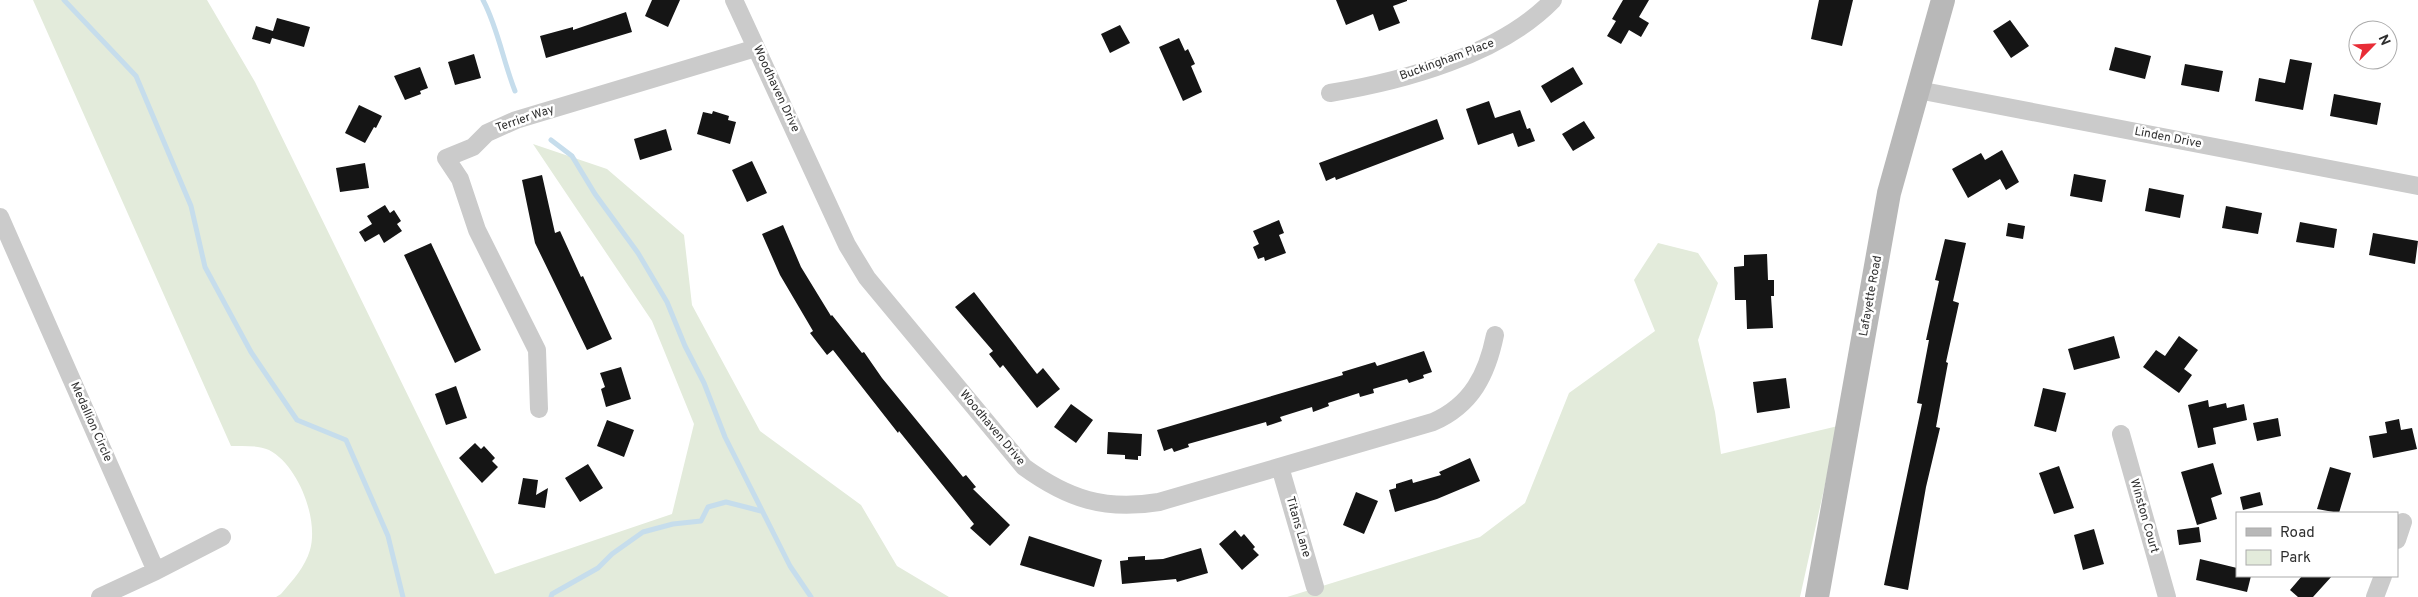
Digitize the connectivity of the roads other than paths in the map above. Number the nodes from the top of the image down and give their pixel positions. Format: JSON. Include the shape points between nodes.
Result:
{"nodes":[{"id":1,"x":734,"y":0,"type":"edge"},
{"id":2,"x":1553,"y":0,"type":"edge"},
{"id":3,"x":1943,"y":0,"type":"edge"},
{"id":4,"x":756,"y":48,"type":"junction"},
{"id":5,"x":1918,"y":90,"type":"junction"},
{"id":6,"x":1330,"y":93,"type":"dead end"},
{"id":7,"x":2418,"y":186,"type":"edge"},
{"id":8,"x":0,"y":217,"type":"edge"},
{"id":9,"x":1495,"y":334,"type":"dead end"},
{"id":10,"x":538,"y":409,"type":"dead end"},
{"id":11,"x":2121,"y":434,"type":"dead end"},
{"id":12,"x":1280,"y":467,"type":"junction"},
{"id":13,"x":2403,"y":522,"type":"dead end"},
{"id":14,"x":222,"y":537,"type":"dead end"},
{"id":15,"x":2398,"y":537,"type":"edge"},
{"id":16,"x":156,"y":571,"type":"junction"},
{"id":17,"x":2383,"y":577,"type":"edge"},
{"id":18,"x":1315,"y":587,"type":"dead end"},
{"id":19,"x":100,"y":597,"type":"edge"},
{"id":20,"x":1817,"y":597,"type":"edge"},
{"id":21,"x":2167,"y":597,"type":"edge"},
{"id":22,"x":2375,"y":597,"type":"edge"}],
"edges":[{"from":1,"to":4,"type":"street","name":"Woodhaven Drive"},
{"from":2,"to":6,"type":"street","name":"Buckingham Place","via":[[1518,31],[1490,46],[1370,86]]},
{"from":3,"to":5,"type":"main road","name":"Lafayette Road"},
{"from":4,"to":10,"type":"street","name":"Terrier Way","via":[[516,120],[487,133],[473,147],[446,158],[460,179],[477,230],[537,350]]},
{"from":4,"to":12,"type":"street","name":"Woodhaven Drive","via":[[847,245],[867,278],[1024,467],[1058,490],[1076,497],[1132,506],[1159,502]]},
{"from":5,"to":7,"type":"street","name":"Linden Drive"},
{"from":5,"to":20,"type":"main road","name":"Lafayette Road","via":[[1889,193]]},
{"from":8,"to":16,"type":"street","name":"Medallion Circle"},
{"from":9,"to":12,"type":"street","name":"Woodhaven Drive","via":[[1489,361],[1477,384],[1468,398],[1450,414],[1433,422]]},
{"from":11,"to":21,"type":"street","name":"Winston Court"},
{"from":12,"to":18,"type":"street","name":"Titans Lane"},
{"from":13,"to":15,"type":"street"},
{"from":14,"to":16,"type":"street"},
{"from":16,"to":19,"type":"street"},
{"from":17,"to":22,"type":"street"}]}
